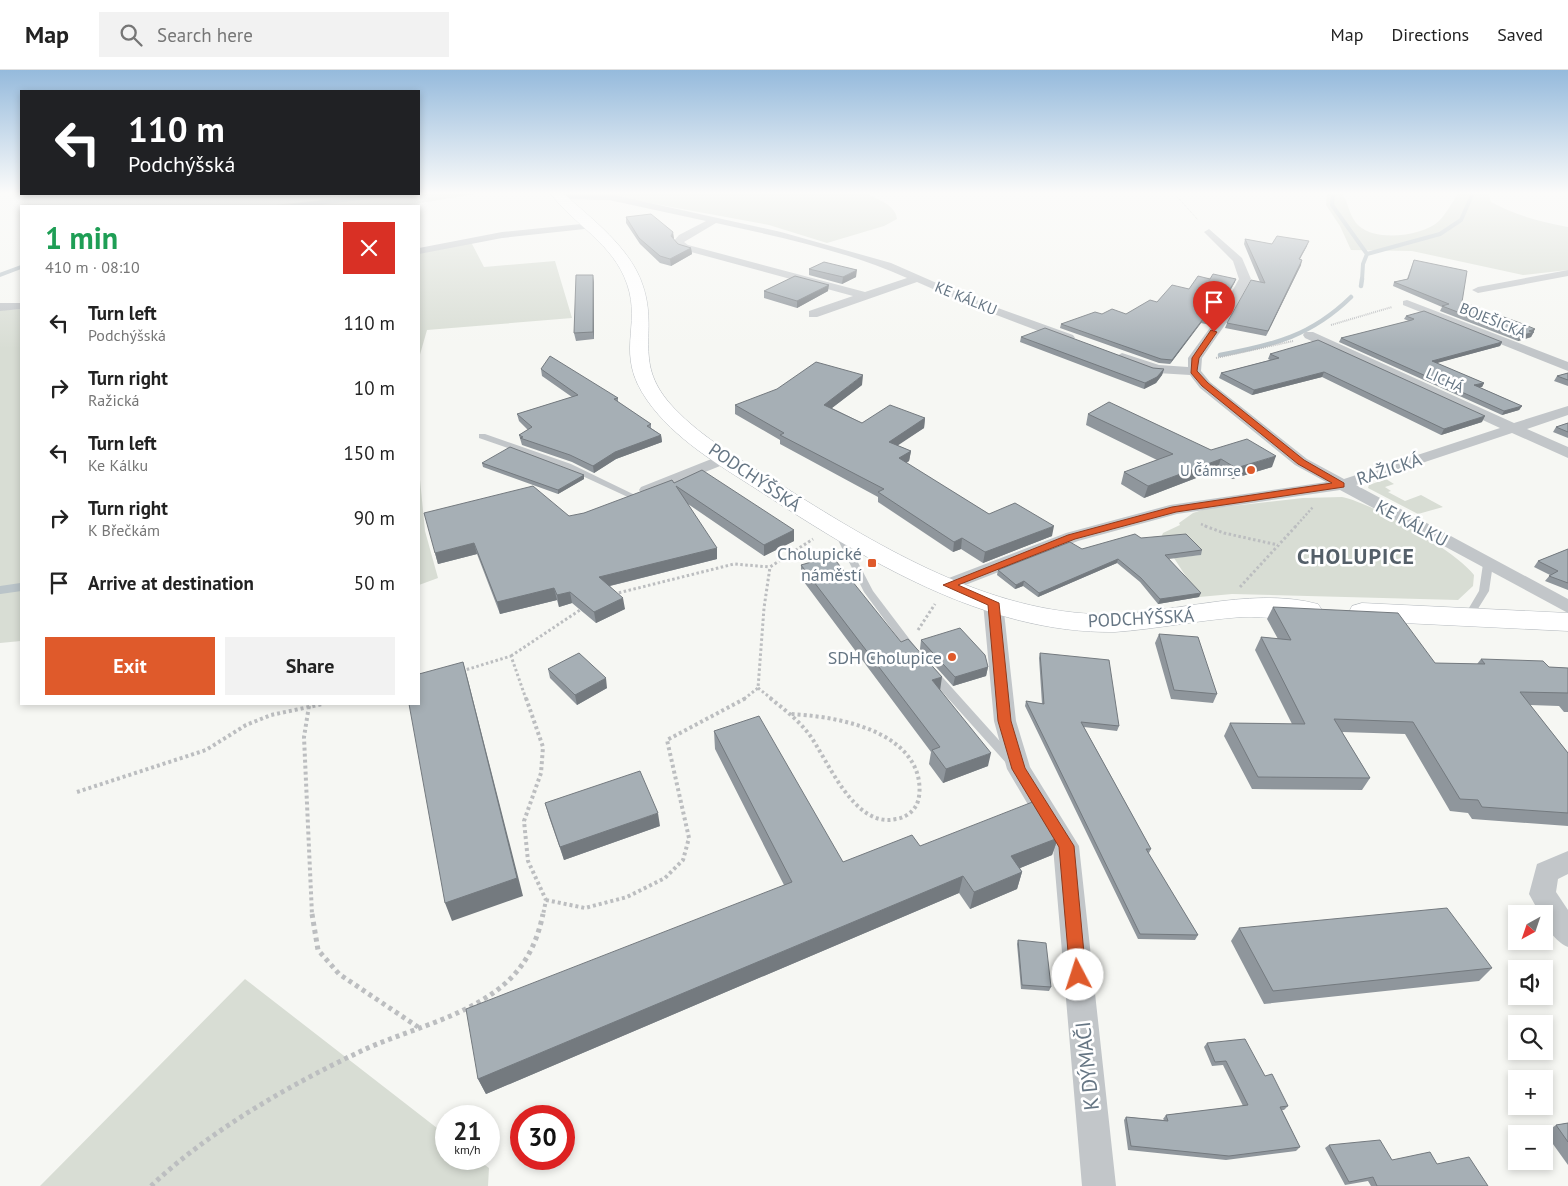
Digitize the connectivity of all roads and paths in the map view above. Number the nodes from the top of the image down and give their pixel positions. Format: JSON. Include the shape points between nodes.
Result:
{"nodes":[{"id":1,"x":450,"y":245,"type":"edge"},
{"id":2,"x":609,"y":245,"type":"edge"},
{"id":3,"x":682,"y":245,"type":"edge"},
{"id":4,"x":817,"y":245,"type":"edge"},
{"id":5,"x":1223,"y":245,"type":"edge"},
{"id":6,"x":420,"y":251,"type":"edge"},
{"id":7,"x":1568,"y":273,"type":"edge"},
{"id":8,"x":918,"y":278,"type":"junction"},
{"id":9,"x":1478,"y":290,"type":"dead end"},
{"id":10,"x":865,"y":296,"type":"junction"},
{"id":11,"x":1407,"y":303,"type":"joint"},
{"id":12,"x":0,"y":306,"type":"edge"},
{"id":13,"x":20,"y":306,"type":"edge"},
{"id":14,"x":813,"y":314,"type":"dead end"},
{"id":15,"x":1309,"y":336,"type":"junction"},
{"id":16,"x":1083,"y":343,"type":"edge"},
{"id":17,"x":1111,"y":353,"type":"edge"},
{"id":18,"x":1194,"y":365,"type":"junction"},
{"id":19,"x":1568,"y":367,"type":"edge"},
{"id":20,"x":1568,"y":410,"type":"edge"},
{"id":21,"x":1513,"y":428,"type":"junction"},
{"id":22,"x":482,"y":436,"type":"dead end"},
{"id":23,"x":1568,"y":453,"type":"edge"},
{"id":24,"x":724,"y":459,"type":"junction"},
{"id":25,"x":1341,"y":485,"type":"junction"},
{"id":26,"x":633,"y":496,"type":"junction"},
{"id":27,"x":615,"y":503,"type":"edge"},
{"id":28,"x":1170,"y":510,"type":"junction"},
{"id":29,"x":836,"y":528,"type":"junction"},
{"id":30,"x":1278,"y":545,"type":"junction"},
{"id":31,"x":1488,"y":564,"type":"junction"},
{"id":32,"x":770,"y":567,"type":"junction"},
{"id":33,"x":948,"y":585,"type":"junction"},
{"id":34,"x":613,"y":594,"type":"edge"},
{"id":35,"x":993,"y":603,"type":"junction"},
{"id":36,"x":588,"y":606,"type":"edge"},
{"id":37,"x":1568,"y":606,"type":"edge"},
{"id":38,"x":1216,"y":613,"type":"junction"},
{"id":39,"x":1468,"y":618,"type":"junction"},
{"id":40,"x":1568,"y":622,"type":"edge"},
{"id":41,"x":908,"y":645,"type":"junction"},
{"id":42,"x":511,"y":656,"type":"junction"},
{"id":43,"x":456,"y":674,"type":"edge"},
{"id":44,"x":758,"y":688,"type":"junction"},
{"id":45,"x":316,"y":705,"type":"edge"},
{"id":46,"x":308,"y":706,"type":"junction"},
{"id":47,"x":790,"y":714,"type":"junction"},
{"id":48,"x":1019,"y":769,"type":"junction"},
{"id":49,"x":77,"y":792,"type":"dead end"},
{"id":50,"x":1568,"y":862,"type":"edge"},
{"id":51,"x":546,"y":900,"type":"junction"},
{"id":52,"x":1568,"y":934,"type":"edge"},
{"id":53,"x":419,"y":1027,"type":"junction"},
{"id":54,"x":151,"y":1186,"type":"edge"},
{"id":55,"x":1099,"y":1186,"type":"edge"}],
"edges":[{"from":1,"to":6,"type":"street"},
{"from":2,"to":24,"type":"street","name":"PODCHÝŠSKÁ","via":[[636,286],[639,365],[658,402],[675,420]]},
{"from":3,"to":10,"type":"street"},
{"from":4,"to":8,"type":"street","name":"KE KÁLKU","via":[[887,265]]},
{"from":5,"to":18,"type":"street","via":[[1238,260],[1244,279]]},
{"from":7,"to":9,"type":"street"},
{"from":8,"to":10,"type":"street"},
{"from":8,"to":16,"type":"street","name":"KE KÁLKU","via":[[969,301]]},
{"from":10,"to":14,"type":"street"},
{"from":11,"to":15,"type":"path","via":[[1332,325]]},
{"from":11,"to":19,"type":"street","name":"BOJEŠICKÁ"},
{"from":12,"to":13,"type":"street"},
{"from":15,"to":18,"type":"path"},
{"from":15,"to":21,"type":"street","name":"LICHÁ"},
{"from":17,"to":18,"type":"street","via":[[1157,369]]},
{"from":18,"to":25,"type":"street","name":"KE KÁLKU","via":[[1205,385],[1301,462]]},
{"from":20,"to":21,"type":"street","name":"RAŽICKÁ"},
{"from":21,"to":23,"type":"street","name":"LICHÁ"},
{"from":21,"to":25,"type":"street","name":"RAŽICKÁ"},
{"from":22,"to":26,"type":"lane","via":[[568,466]]},
{"from":24,"to":26,"type":"street"},
{"from":24,"to":29,"type":"street","name":"PODCHÝŠSKÁ"},
{"from":25,"to":28,"type":"street","name":"RAŽICKÁ"},
{"from":25,"to":30,"type":"path","via":[[1314,506]]},
{"from":25,"to":31,"type":"street","name":"KE KÁLKU"},
{"from":26,"to":27,"type":"street"},
{"from":28,"to":30,"type":"path","via":[[1224,533]]},
{"from":28,"to":33,"type":"street","name":"RAŽICKÁ","via":[[1072,537]]},
{"from":29,"to":32,"type":"path","via":[[802,545]]},
{"from":29,"to":33,"type":"street","name":"PODCHÝŠSKÁ","via":[[913,570]]},
{"from":29,"to":41,"type":"lane","via":[[869,592]]},
{"from":30,"to":38,"type":"path"},
{"from":31,"to":37,"type":"street","name":"KE KÁLKU"},
{"from":31,"to":39,"type":"lane","via":[[1484,591]]},
{"from":32,"to":34,"type":"path","via":[[734,564]]},
{"from":32,"to":44,"type":"path"},
{"from":33,"to":35,"type":"street","name":"PODCHÝŠSKÁ"},
{"from":33,"to":41,"type":"path"},
{"from":35,"to":38,"type":"street","name":"PODCHÝŠSKÁ","via":[[1050,618],[1094,623]]},
{"from":35,"to":48,"type":"street","name":"K DÝMAČI","via":[[1005,721]]},
{"from":36,"to":42,"type":"path"},
{"from":38,"to":39,"type":"street","name":"PODCHÝŠSKÁ","via":[[1261,608]]},
{"from":39,"to":40,"type":"street","name":"PODCHÝŠSKÁ"},
{"from":41,"to":48,"type":"lane"},
{"from":42,"to":43,"type":"path"},
{"from":42,"to":51,"type":"path","via":[[543,747],[541,773],[524,821],[528,861]]},
{"from":44,"to":47,"type":"path"},
{"from":44,"to":51,"type":"path","via":[[744,699],[667,740],[689,838],[683,860],[665,878],[627,897],[585,908]]},
{"from":45,"to":46,"type":"path"},
{"from":46,"to":49,"type":"path","via":[[271,715],[206,750]]},
{"from":46,"to":53,"type":"path","via":[[304,737],[312,919],[318,950],[339,974]]},
{"from":47,"to":47,"type":"path","via":[[808,734],[847,797],[861,810],[883,820],[901,819],[914,810],[920,795],[917,772],[901,750],[874,731],[805,714]]},
{"from":48,"to":55,"type":"street","name":"K DÝMAČI","via":[[1066,846]]},
{"from":50,"to":52,"type":"street","via":[[1546,872],[1542,894]]},
{"from":51,"to":53,"type":"path","via":[[537,941],[512,977],[478,1002]]},
{"from":53,"to":54,"type":"path","via":[[357,1053],[253,1110],[170,1168]]}]}
